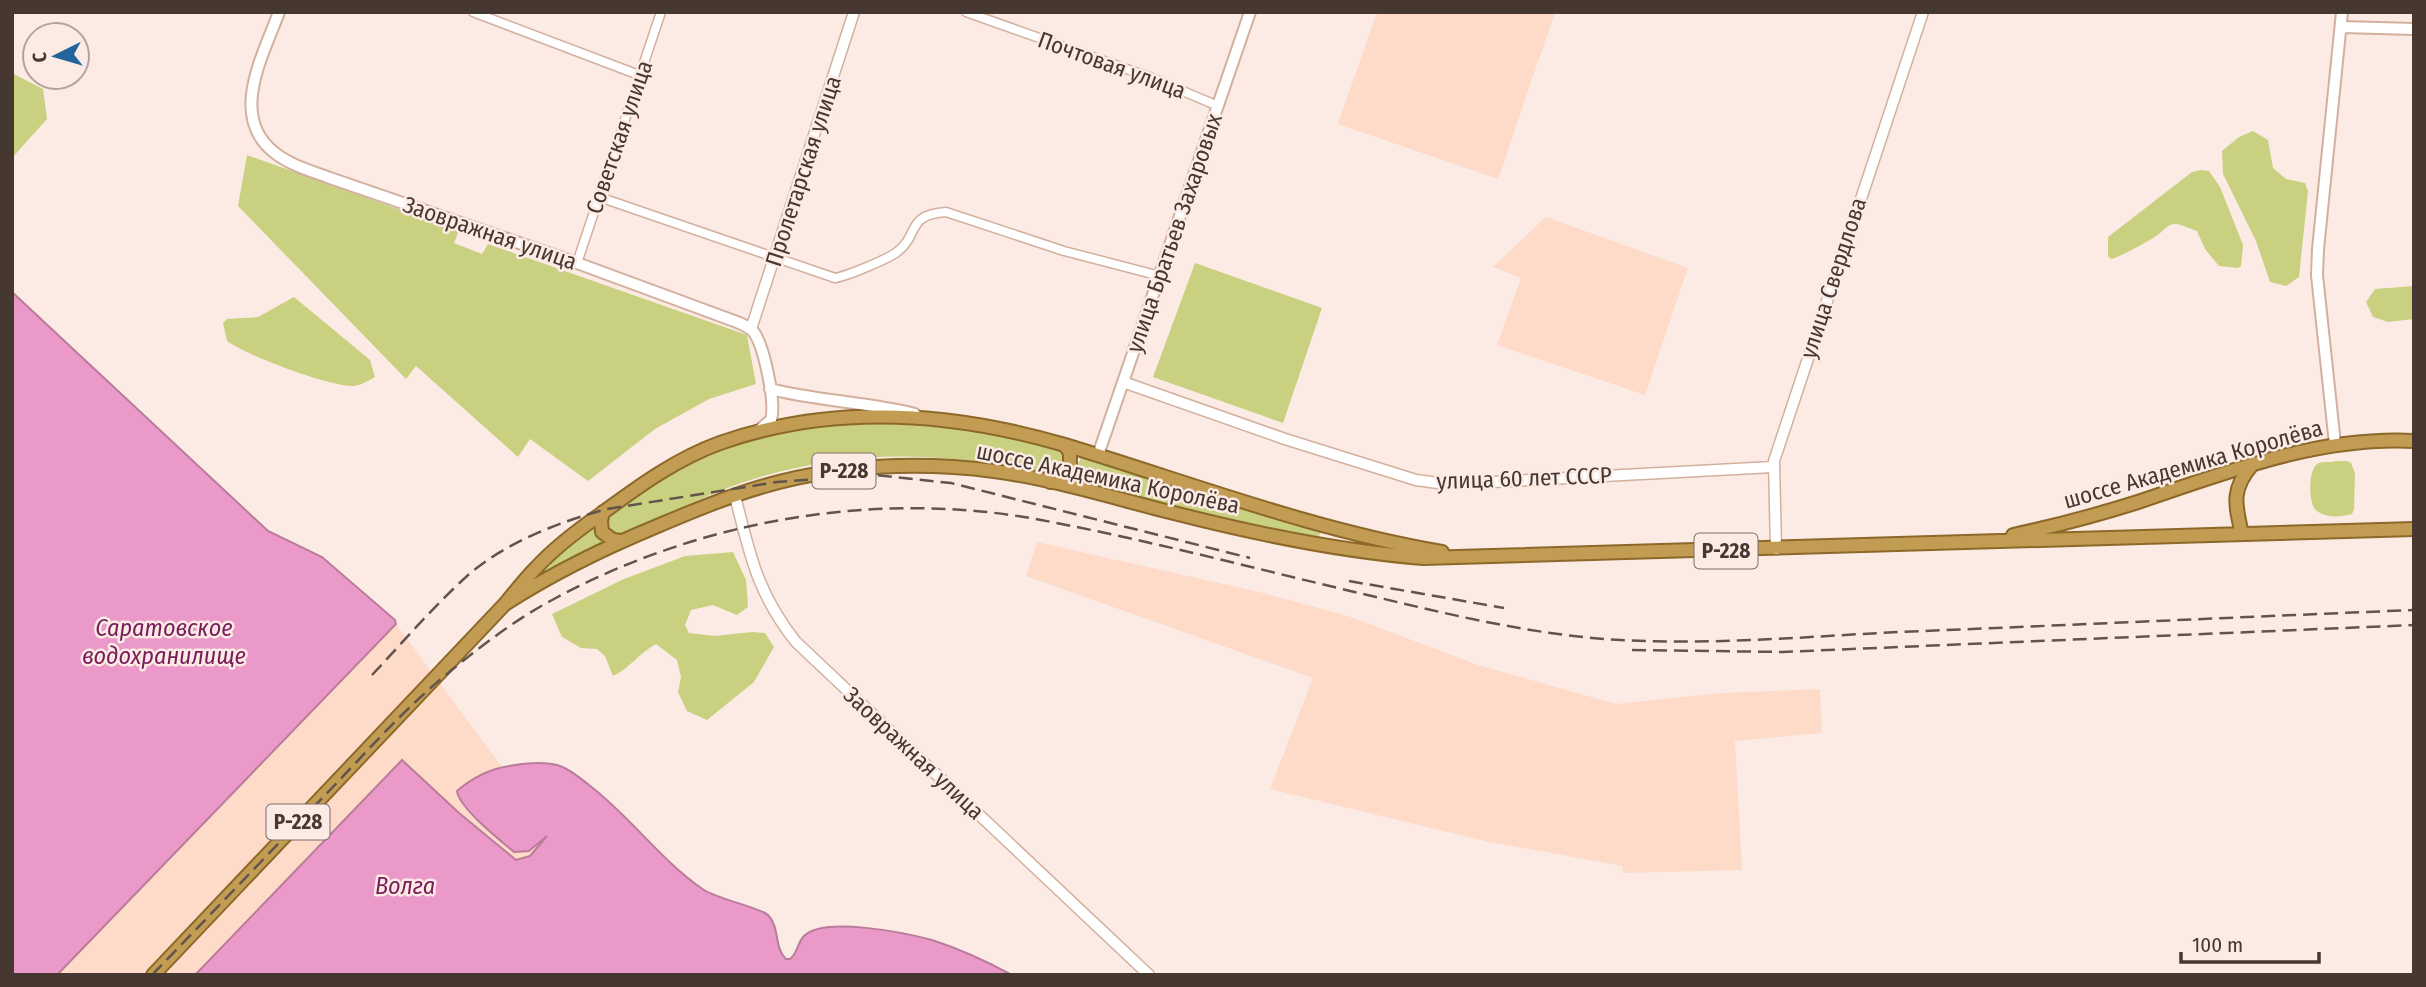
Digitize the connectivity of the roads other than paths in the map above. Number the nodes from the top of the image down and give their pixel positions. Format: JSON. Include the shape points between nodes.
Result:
{"nodes":[{"id":1,"x":279,"y":12,"type":"edge"},
{"id":2,"x":473,"y":12,"type":"edge"},
{"id":3,"x":661,"y":12,"type":"edge"},
{"id":4,"x":854,"y":12,"type":"edge"},
{"id":5,"x":966,"y":12,"type":"edge"},
{"id":6,"x":1250,"y":12,"type":"edge"},
{"id":7,"x":1923,"y":12,"type":"edge"},
{"id":8,"x":2342,"y":12,"type":"edge"},
{"id":9,"x":2342,"y":27,"type":"junction"},
{"id":10,"x":2414,"y":29,"type":"edge"},
{"id":11,"x":639,"y":75,"type":"junction"},
{"id":12,"x":1218,"y":106,"type":"junction"},
{"id":13,"x":599,"y":197,"type":"junction"},
{"id":14,"x":775,"y":258,"type":"junction"},
{"id":15,"x":577,"y":263,"type":"junction"},
{"id":16,"x":1160,"y":276,"type":"junction"},
{"id":17,"x":751,"y":329,"type":"junction"},
{"id":18,"x":1123,"y":382,"type":"junction"},
{"id":19,"x":770,"y":389,"type":"junction"},
{"id":20,"x":924,"y":417,"type":"junction"},
{"id":21,"x":754,"y":433,"type":"junction"},
{"id":22,"x":2414,"y":441,"type":"edge"},
{"id":23,"x":1065,"y":444,"type":"junction"},
{"id":24,"x":2335,"y":444,"type":"junction"},
{"id":25,"x":1098,"y":455,"type":"junction"},
{"id":26,"x":2252,"y":465,"type":"junction"},
{"id":27,"x":1773,"y":467,"type":"junction"},
{"id":28,"x":1050,"y":482,"type":"junction"},
{"id":29,"x":735,"y":496,"type":"junction"},
{"id":30,"x":603,"y":512,"type":"junction"},
{"id":31,"x":2414,"y":529,"type":"edge"},
{"id":32,"x":2242,"y":534,"type":"junction"},
{"id":33,"x":1985,"y":540,"type":"junction"},
{"id":34,"x":622,"y":541,"type":"junction"},
{"id":35,"x":1776,"y":549,"type":"junction"},
{"id":36,"x":1466,"y":557,"type":"junction"},
{"id":37,"x":505,"y":604,"type":"junction"},
{"id":38,"x":153,"y":975,"type":"edge"},
{"id":39,"x":1149,"y":975,"type":"edge"}],
"edges":[{"from":1,"to":15,"type":"main road","name":"Заовражная улица","via":[[251,101],[257,132],[276,155]]},
{"from":2,"to":11,"type":"street"},
{"from":3,"to":11,"type":"street","name":"Советская улица"},
{"from":4,"to":14,"type":"street","name":"Пролетарская улица"},
{"from":5,"to":12,"type":"street","name":"Почтовая улица"},
{"from":6,"to":12,"type":"main road","name":"улица Братьев Захаровых"},
{"from":7,"to":27,"type":"street","name":"улица Свердлова"},
{"from":8,"to":9,"type":"main road"},
{"from":9,"to":10,"type":"main road"},
{"from":9,"to":24,"type":"main road","via":[[2317,275]]},
{"from":11,"to":13,"type":"street","name":"Советская улица"},
{"from":12,"to":16,"type":"main road","name":"улица Братьев Захаровых"},
{"from":13,"to":14,"type":"street"},
{"from":13,"to":15,"type":"street","name":"Советская улица"},
{"from":14,"to":16,"type":"street","via":[[840,277],[898,252],[920,219],[946,212]]},
{"from":14,"to":17,"type":"street","name":"Пролетарская улица"},
{"from":15,"to":17,"type":"main road","name":"Заовражная улица"},
{"from":16,"to":18,"type":"main road","name":"улица Братьев Захаровых"},
{"from":17,"to":19,"type":"main road"},
{"from":18,"to":25,"type":"main road","name":"улица Братьев Захаровых"},
{"from":18,"to":27,"type":"street","name":"улица 60 лет СССР","via":[[1416,480],[1492,482]]},
{"from":19,"to":20,"type":"main road","via":[[821,400],[875,404]]},
{"from":19,"to":21,"type":"main road","via":[[771,420]]},
{"from":20,"to":21,"type":"highway","name":"шоссе Академика Королёва","number":"Р-228","via":[[846,417]]},
{"from":20,"to":23,"type":"highway","name":"шоссе Академика Королёва","number":"Р-228","via":[[980,423]]},
{"from":21,"to":30,"type":"highway","name":"шоссе Академика Королёва","number":"Р-228","via":[[662,470]]},
{"from":22,"to":24,"type":"highway","name":"шоссе Академика Королёва","number":"Р-228"},
{"from":23,"to":25,"type":"highway","name":"шоссе Академика Королёва","number":"Р-228"},
{"from":23,"to":28,"type":"highway","via":[[1070,467]]},
{"from":24,"to":26,"type":"highway","name":"шоссе Академика Королёва","number":"Р-228"},
{"from":25,"to":36,"type":"highway","name":"шоссе Академика Королёва","number":"Р-228","via":[[1333,528]]},
{"from":26,"to":32,"type":"highway","via":[[2237,488]]},
{"from":26,"to":33,"type":"highway","name":"шоссе Академика Королёва","number":"Р-228","via":[[2077,520]]},
{"from":27,"to":35,"type":"street","name":"улица Свердлова"},
{"from":28,"to":29,"type":"highway","name":"шоссе Академика Королёва","number":"Р-228","via":[[995,471],[911,466],[814,474]]},
{"from":28,"to":36,"type":"highway","name":"шоссе Академика Королёва","number":"Р-228","via":[[1328,548],[1423,558]]},
{"from":29,"to":34,"type":"highway","name":"шоссе Академика Королёва","number":"Р-228"},
{"from":29,"to":39,"type":"street","name":"Заовражная улица","via":[[765,597],[796,642]]},
{"from":30,"to":34,"type":"highway","via":[[602,532]]},
{"from":30,"to":37,"type":"highway","name":"шоссе Академика Королёва","number":"Р-228","via":[[536,567]]},
{"from":31,"to":32,"type":"highway","name":"шоссе Академика Королёва","number":"Р-228"},
{"from":32,"to":33,"type":"highway","name":"шоссе Академика Королёва","number":"Р-228"},
{"from":33,"to":35,"type":"highway","name":"шоссе Академика Королёва","number":"Р-228"},
{"from":34,"to":37,"type":"highway","name":"шоссе Академика Королёва","number":"Р-228","via":[[571,564]]},
{"from":35,"to":36,"type":"highway","name":"шоссе Академика Королёва","number":"Р-228"},
{"from":37,"to":38,"type":"highway","number":"Р-228"}]}
